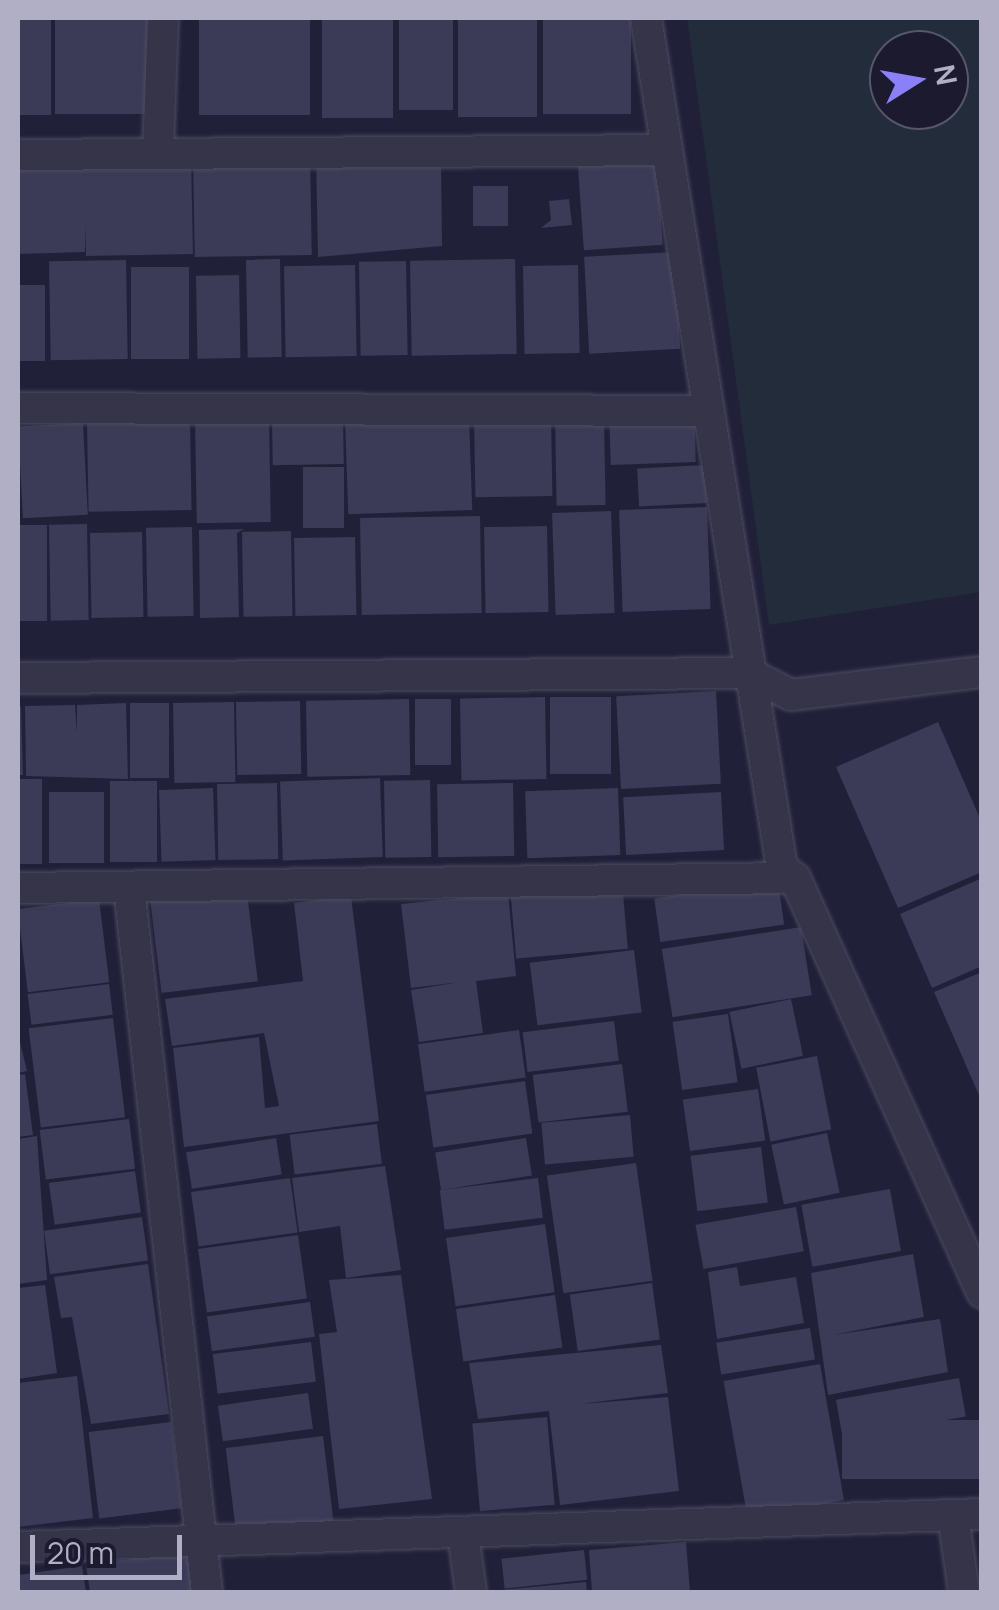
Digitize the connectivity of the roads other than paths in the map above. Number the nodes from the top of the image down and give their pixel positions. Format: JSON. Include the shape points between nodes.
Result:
{"nodes":[{"id":1,"x":163,"y":18,"type":"edge"},
{"id":2,"x":646,"y":18,"type":"edge"},
{"id":3,"x":666,"y":150,"type":"junction"},
{"id":4,"x":18,"y":154,"type":"edge"},
{"id":5,"x":158,"y":154,"type":"junction"},
{"id":6,"x":18,"y":408,"type":"edge"},
{"id":7,"x":704,"y":411,"type":"junction"},
{"id":8,"x":982,"y":672,"type":"edge"},
{"id":9,"x":748,"y":673,"type":"junction"},
{"id":10,"x":18,"y":678,"type":"edge"},
{"id":11,"x":796,"y":878,"type":"junction"},
{"id":12,"x":18,"y":888,"type":"edge"},
{"id":13,"x":129,"y":888,"type":"junction"},
{"id":14,"x":982,"y":1294,"type":"edge"},
{"id":15,"x":967,"y":1515,"type":"edge"},
{"id":16,"x":463,"y":1532,"type":"junction"},
{"id":17,"x":200,"y":1541,"type":"junction"},
{"id":18,"x":18,"y":1548,"type":"edge"},
{"id":19,"x":207,"y":1592,"type":"edge"},
{"id":20,"x":471,"y":1592,"type":"edge"},
{"id":21,"x":964,"y":1592,"type":"edge"}],
"edges":[{"from":1,"to":5,"type":"street"},
{"from":2,"to":3,"type":"street"},
{"from":3,"to":5,"type":"street"},
{"from":3,"to":7,"type":"street"},
{"from":4,"to":5,"type":"street"},
{"from":6,"to":7,"type":"street"},
{"from":7,"to":9,"type":"street"},
{"from":8,"to":9,"type":"street","via":[[791,695]]},
{"from":9,"to":10,"type":"street"},
{"from":9,"to":11,"type":"street","via":[[782,868]]},
{"from":11,"to":13,"type":"street"},
{"from":11,"to":14,"type":"street"},
{"from":12,"to":13,"type":"street"},
{"from":13,"to":17,"type":"street"},
{"from":15,"to":16,"type":"street"},
{"from":15,"to":21,"type":"street"},
{"from":16,"to":17,"type":"street"},
{"from":16,"to":20,"type":"street"},
{"from":17,"to":18,"type":"street"},
{"from":17,"to":19,"type":"street"}]}
